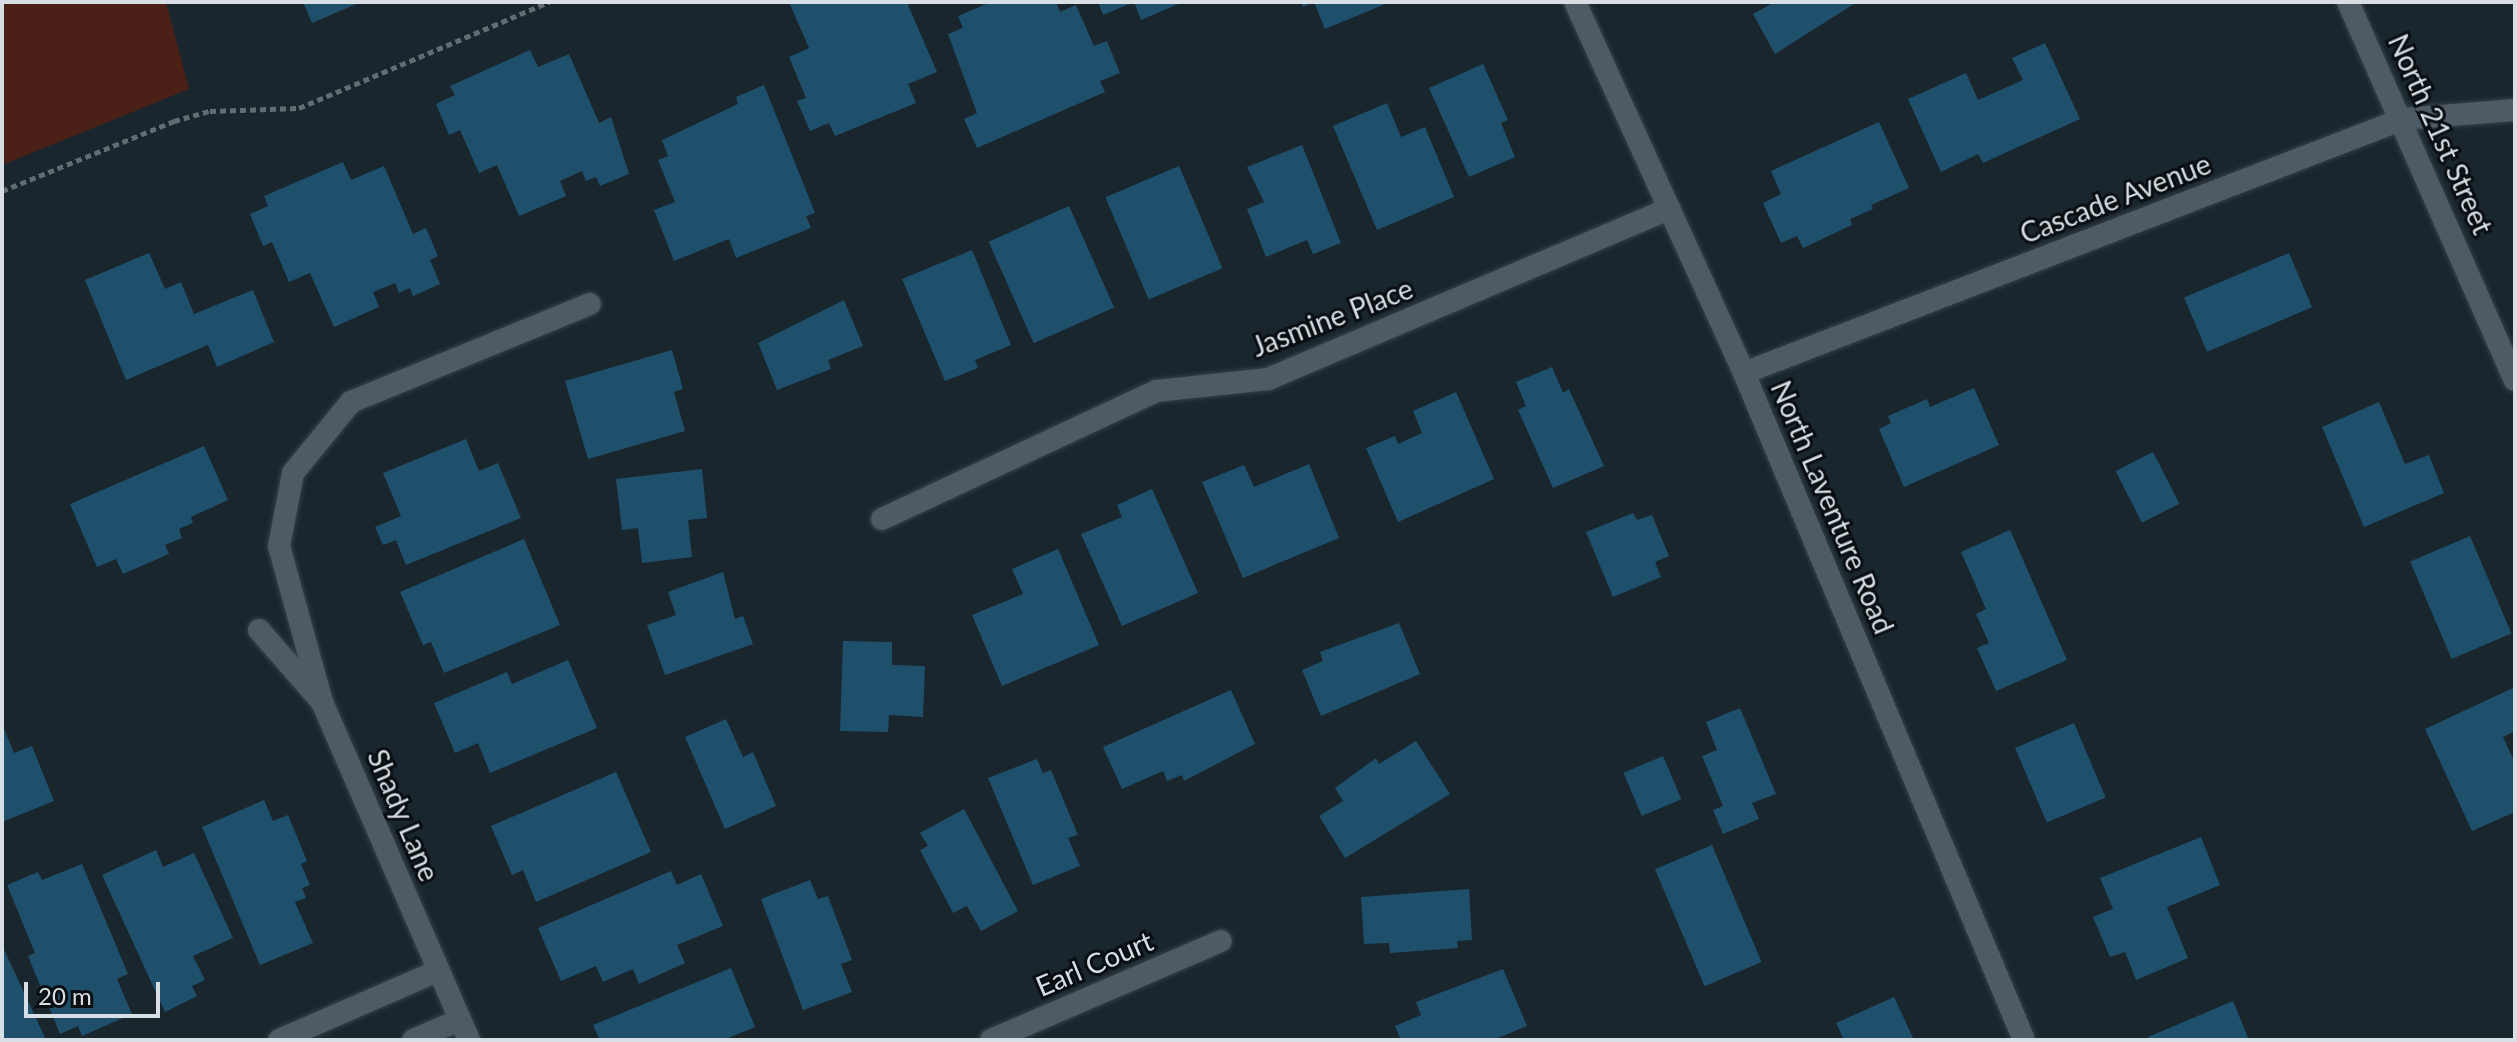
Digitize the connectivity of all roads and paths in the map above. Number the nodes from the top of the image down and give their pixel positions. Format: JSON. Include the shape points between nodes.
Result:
{"nodes":[{"id":1,"x":549,"y":2,"type":"edge"},
{"id":2,"x":1575,"y":2,"type":"edge"},
{"id":3,"x":2348,"y":2,"type":"edge"},
{"id":4,"x":2515,"y":110,"type":"edge"},
{"id":5,"x":2403,"y":119,"type":"junction"},
{"id":6,"x":2,"y":191,"type":"edge"},
{"id":7,"x":1669,"y":209,"type":"junction"},
{"id":8,"x":590,"y":304,"type":"dead end"},
{"id":9,"x":1744,"y":373,"type":"junction"},
{"id":10,"x":2515,"y":380,"type":"edge"},
{"id":11,"x":882,"y":519,"type":"dead end"},
{"id":12,"x":259,"y":630,"type":"dead end"},
{"id":13,"x":322,"y":702,"type":"junction"},
{"id":14,"x":1221,"y":941,"type":"dead end"},
{"id":15,"x":438,"y":971,"type":"junction"},
{"id":16,"x":464,"y":1030,"type":"edge"},
{"id":17,"x":279,"y":1040,"type":"edge"},
{"id":18,"x":413,"y":1040,"type":"edge"},
{"id":19,"x":991,"y":1040,"type":"edge"},
{"id":20,"x":2024,"y":1040,"type":"edge"}],
"edges":[{"from":1,"to":6,"type":"path","via":[[299,108],[210,111],[174,121]]},
{"from":2,"to":7,"type":"street","name":"North Laventure Road"},
{"from":3,"to":5,"type":"street","name":"North 21st Street"},
{"from":4,"to":5,"type":"street","name":"Cascade Avenue"},
{"from":5,"to":9,"type":"street","name":"Cascade Avenue"},
{"from":5,"to":10,"type":"street","name":"North 21st Street"},
{"from":7,"to":9,"type":"street","name":"North Laventure Road"},
{"from":7,"to":11,"type":"street","name":"Jasmine Place","via":[[1268,379],[1157,391]]},
{"from":8,"to":13,"type":"street","via":[[351,402],[293,473],[279,546]]},
{"from":9,"to":20,"type":"street","name":"North Laventure Road"},
{"from":12,"to":13,"type":"street","name":"Shady Lane"},
{"from":13,"to":15,"type":"street","name":"Shady Lane"},
{"from":14,"to":19,"type":"street","name":"Earl Court"},
{"from":15,"to":16,"type":"street","name":"Shady Lane"},
{"from":15,"to":17,"type":"street"},
{"from":16,"to":18,"type":"street"}]}
